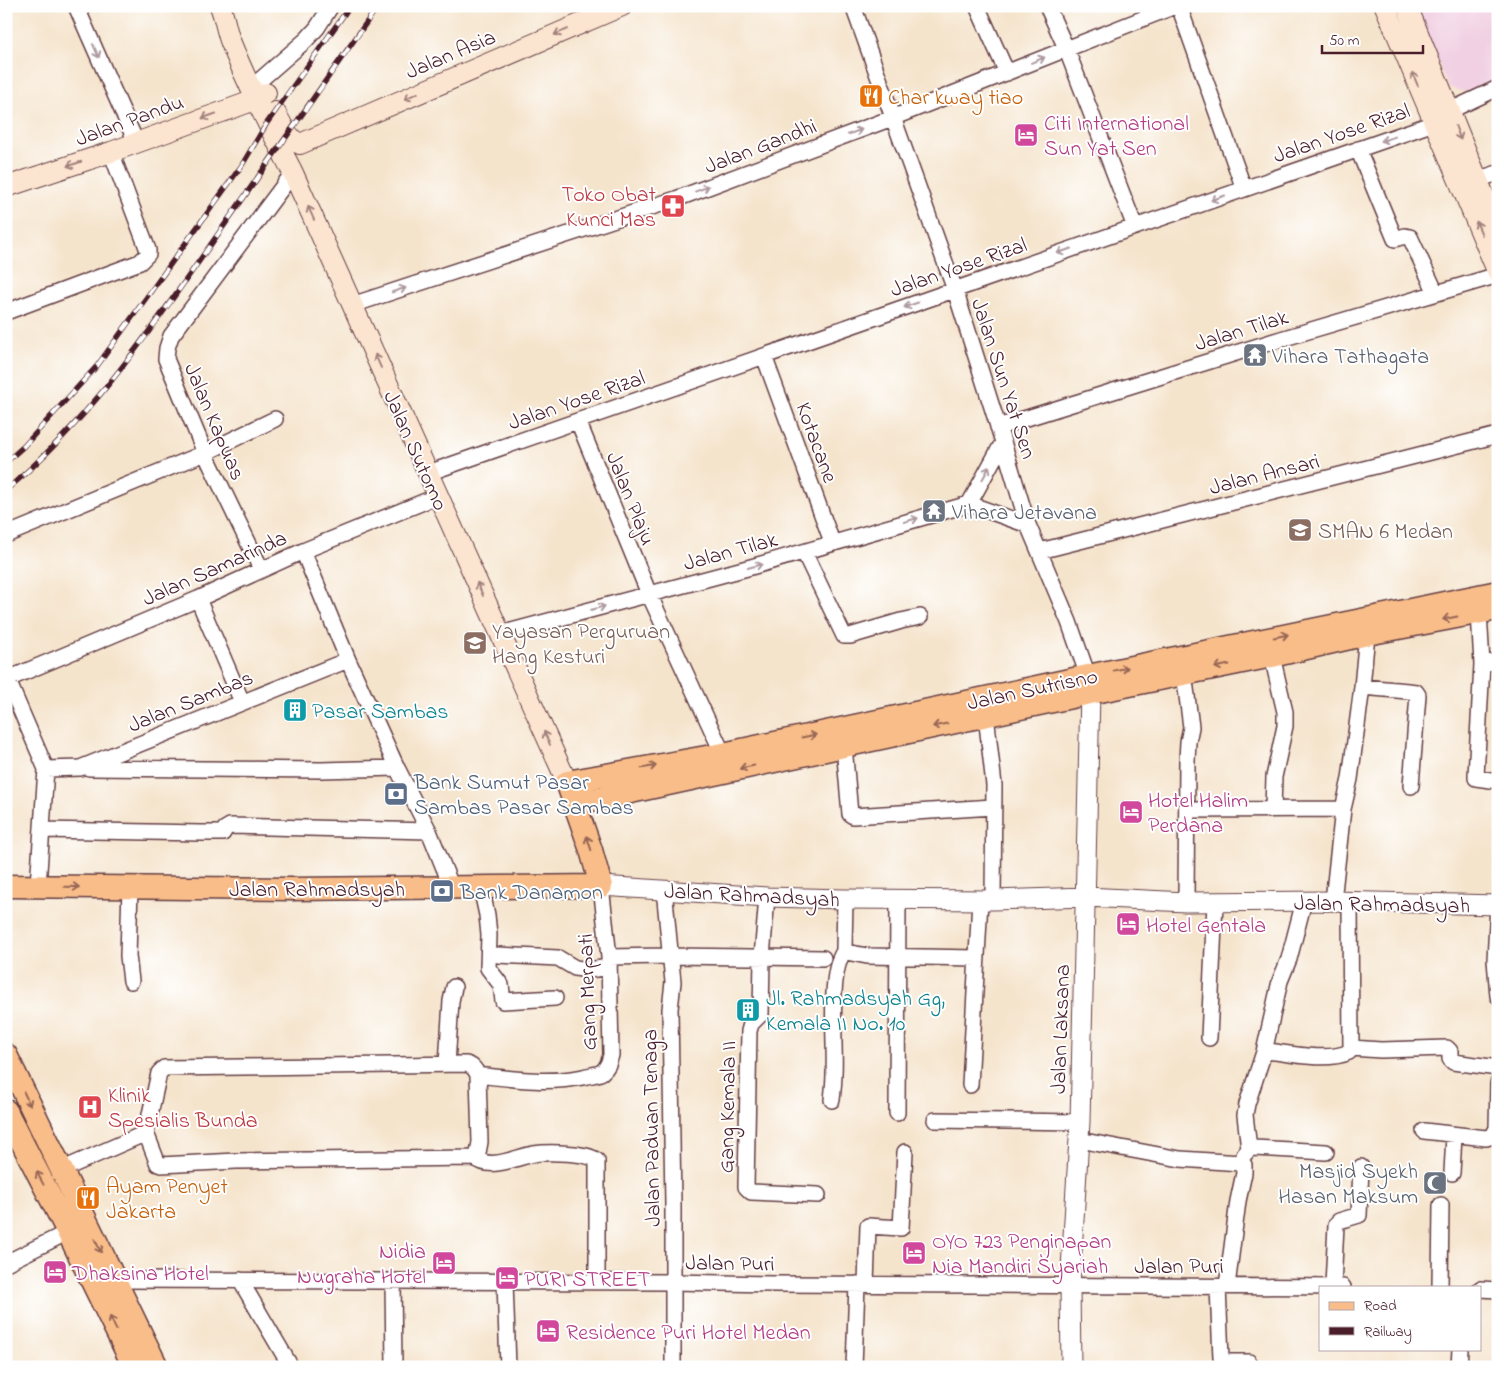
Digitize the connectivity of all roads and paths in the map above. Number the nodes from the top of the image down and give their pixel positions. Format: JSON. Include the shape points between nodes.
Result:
{"nodes":[{"id":1,"x":76,"y":6,"type":"edge"},
{"id":2,"x":330,"y":6,"type":"edge"},
{"id":3,"x":622,"y":6,"type":"edge"},
{"id":4,"x":852,"y":6,"type":"edge"},
{"id":5,"x":977,"y":6,"type":"edge"},
{"id":6,"x":1047,"y":6,"type":"edge"},
{"id":7,"x":1175,"y":6,"type":"edge"},
{"id":8,"x":1179,"y":6,"type":"edge"},
{"id":9,"x":1385,"y":6,"type":"edge"},
{"id":10,"x":1407,"y":6,"type":"edge"},
{"id":11,"x":223,"y":12,"type":"edge"},
{"id":12,"x":593,"y":12,"type":"edge"},
{"id":13,"x":1420,"y":39,"type":"junction"},
{"id":14,"x":1402,"y":47,"type":"junction"},
{"id":15,"x":1066,"y":48,"type":"junction"},
{"id":16,"x":1006,"y":73,"type":"junction"},
{"id":17,"x":1498,"y":88,"type":"edge"},
{"id":18,"x":260,"y":91,"type":"junction"},
{"id":19,"x":1449,"y":110,"type":"junction"},
{"id":20,"x":892,"y":118,"type":"junction"},
{"id":21,"x":1434,"y":123,"type":"junction"},
{"id":22,"x":136,"y":142,"type":"junction"},
{"id":23,"x":296,"y":143,"type":"joint"},
{"id":24,"x":1358,"y":149,"type":"junction"},
{"id":25,"x":111,"y":152,"type":"junction"},
{"id":26,"x":293,"y":173,"type":"junction"},
{"id":27,"x":1498,"y":173,"type":"edge"},
{"id":28,"x":1476,"y":180,"type":"junction"},
{"id":29,"x":8,"y":182,"type":"edge"},
{"id":30,"x":1244,"y":189,"type":"junction"},
{"id":31,"x":1135,"y":227,"type":"junction"},
{"id":32,"x":1498,"y":230,"type":"edge"},
{"id":33,"x":1498,"y":274,"type":"edge"},
{"id":34,"x":954,"y":290,"type":"junction"},
{"id":35,"x":1436,"y":293,"type":"junction"},
{"id":36,"x":352,"y":305,"type":"junction"},
{"id":37,"x":6,"y":312,"type":"edge"},
{"id":38,"x":764,"y":356,"type":"junction"},
{"id":39,"x":275,"y":418,"type":"dead end"},
{"id":40,"x":578,"y":421,"type":"junction"},
{"id":41,"x":998,"y":427,"type":"junction"},
{"id":42,"x":1498,"y":436,"type":"edge"},
{"id":43,"x":1003,"y":442,"type":"junction"},
{"id":44,"x":204,"y":453,"type":"junction"},
{"id":45,"x":428,"y":474,"type":"junction"},
{"id":46,"x":438,"y":496,"type":"junction"},
{"id":47,"x":969,"y":504,"type":"junction"},
{"id":48,"x":1028,"y":525,"type":"junction"},
{"id":49,"x":6,"y":535,"type":"edge"},
{"id":50,"x":832,"y":542,"type":"junction"},
{"id":51,"x":303,"y":551,"type":"junction"},
{"id":52,"x":1040,"y":551,"type":"junction"},
{"id":53,"x":804,"y":552,"type":"junction"},
{"id":54,"x":261,"y":569,"type":"junction"},
{"id":55,"x":1498,"y":592,"type":"edge"},
{"id":56,"x":649,"y":594,"type":"junction"},
{"id":57,"x":198,"y":598,"type":"junction"},
{"id":58,"x":1488,"y":610,"type":"edge"},
{"id":59,"x":920,"y":617,"type":"dead end"},
{"id":60,"x":500,"y":634,"type":"junction"},
{"id":61,"x":1367,"y":634,"type":"junction"},
{"id":62,"x":1272,"y":656,"type":"junction"},
{"id":63,"x":348,"y":660,"type":"junction"},
{"id":64,"x":1498,"y":661,"type":"edge"},
{"id":65,"x":1482,"y":664,"type":"junction"},
{"id":66,"x":1184,"y":673,"type":"junction"},
{"id":67,"x":7,"y":678,"type":"edge"},
{"id":68,"x":1089,"y":684,"type":"junction"},
{"id":69,"x":1362,"y":687,"type":"junction"},
{"id":70,"x":242,"y":702,"type":"junction"},
{"id":71,"x":986,"y":715,"type":"junction"},
{"id":72,"x":844,"y":746,"type":"junction"},
{"id":73,"x":723,"y":754,"type":"junction"},
{"id":74,"x":80,"y":768,"type":"junction"},
{"id":75,"x":397,"y":768,"type":"junction"},
{"id":76,"x":46,"y":769,"type":"junction"},
{"id":77,"x":1498,"y":781,"type":"edge"},
{"id":78,"x":1411,"y":786,"type":"dead end"},
{"id":79,"x":570,"y":792,"type":"junction"},
{"id":80,"x":993,"y":807,"type":"junction"},
{"id":81,"x":1273,"y":809,"type":"junction"},
{"id":82,"x":1188,"y":810,"type":"junction"},
{"id":83,"x":1344,"y":810,"type":"junction"},
{"id":84,"x":42,"y":830,"type":"junction"},
{"id":85,"x":429,"y":832,"type":"junction"},
{"id":86,"x":6,"y":886,"type":"edge"},
{"id":87,"x":38,"y":886,"type":"junction"},
{"id":88,"x":601,"y":886,"type":"junction"},
{"id":89,"x":481,"y":887,"type":"junction"},
{"id":90,"x":130,"y":888,"type":"junction"},
{"id":91,"x":452,"y":888,"type":"junction"},
{"id":92,"x":664,"y":889,"type":"junction"},
{"id":93,"x":767,"y":897,"type":"junction"},
{"id":94,"x":1086,"y":897,"type":"junction"},
{"id":95,"x":845,"y":899,"type":"junction"},
{"id":96,"x":898,"y":899,"type":"junction"},
{"id":97,"x":986,"y":900,"type":"junction"},
{"id":98,"x":1304,"y":901,"type":"junction"},
{"id":99,"x":1186,"y":902,"type":"junction"},
{"id":100,"x":1215,"y":902,"type":"junction"},
{"id":101,"x":1341,"y":902,"type":"junction"},
{"id":102,"x":1498,"y":905,"type":"edge"},
{"id":103,"x":845,"y":950,"type":"junction"},
{"id":104,"x":498,"y":955,"type":"dead end"},
{"id":105,"x":667,"y":956,"type":"junction"},
{"id":106,"x":898,"y":956,"type":"junction"},
{"id":107,"x":762,"y":957,"type":"junction"},
{"id":108,"x":823,"y":958,"type":"dead end"},
{"id":109,"x":977,"y":958,"type":"junction"},
{"id":110,"x":609,"y":962,"type":"junction"},
{"id":111,"x":131,"y":981,"type":"dead end"},
{"id":112,"x":454,"y":988,"type":"dead end"},
{"id":113,"x":1498,"y":996,"type":"edge"},
{"id":114,"x":555,"y":998,"type":"dead end"},
{"id":115,"x":1209,"y":1038,"type":"dead end"},
{"id":116,"x":1351,"y":1048,"type":"junction"},
{"id":117,"x":1264,"y":1052,"type":"junction"},
{"id":118,"x":6,"y":1056,"type":"edge"},
{"id":119,"x":447,"y":1064,"type":"junction"},
{"id":120,"x":1498,"y":1068,"type":"edge"},
{"id":121,"x":478,"y":1075,"type":"junction"},
{"id":122,"x":1498,"y":1083,"type":"edge"},
{"id":123,"x":970,"y":1085,"type":"dead end"},
{"id":124,"x":832,"y":1100,"type":"dead end"},
{"id":125,"x":6,"y":1111,"type":"edge"},
{"id":126,"x":897,"y":1112,"type":"dead end"},
{"id":127,"x":935,"y":1120,"type":"dead end"},
{"id":128,"x":1080,"y":1131,"type":"junction"},
{"id":129,"x":1424,"y":1131,"type":"dead end"},
{"id":130,"x":146,"y":1133,"type":"junction"},
{"id":131,"x":1454,"y":1135,"type":"junction"},
{"id":132,"x":1249,"y":1149,"type":"junction"},
{"id":133,"x":905,"y":1152,"type":"dead end"},
{"id":134,"x":1326,"y":1152,"type":"dead end"},
{"id":135,"x":475,"y":1158,"type":"junction"},
{"id":136,"x":1241,"y":1163,"type":"junction"},
{"id":137,"x":1362,"y":1168,"type":"dead end"},
{"id":138,"x":61,"y":1170,"type":"junction"},
{"id":139,"x":1452,"y":1173,"type":"dead end"},
{"id":140,"x":818,"y":1195,"type":"dead end"},
{"id":141,"x":1441,"y":1205,"type":"dead end"},
{"id":142,"x":68,"y":1232,"type":"junction"},
{"id":143,"x":6,"y":1263,"type":"edge"},
{"id":144,"x":115,"y":1280,"type":"junction"},
{"id":145,"x":240,"y":1280,"type":"junction"},
{"id":146,"x":394,"y":1281,"type":"junction"},
{"id":147,"x":504,"y":1282,"type":"junction"},
{"id":148,"x":597,"y":1282,"type":"junction"},
{"id":149,"x":673,"y":1282,"type":"junction"},
{"id":150,"x":862,"y":1284,"type":"junction"},
{"id":151,"x":1070,"y":1285,"type":"junction"},
{"id":152,"x":1223,"y":1286,"type":"junction"},
{"id":153,"x":1333,"y":1286,"type":"edge"},
{"id":154,"x":1440,"y":1286,"type":"edge"},
{"id":155,"x":1482,"y":1290,"type":"edge"},
{"id":156,"x":1498,"y":1290,"type":"edge"},
{"id":157,"x":1460,"y":1350,"type":"edge"},
{"id":158,"x":1249,"y":1362,"type":"dead end"},
{"id":159,"x":134,"y":1367,"type":"edge"},
{"id":160,"x":157,"y":1367,"type":"edge"},
{"id":161,"x":291,"y":1367,"type":"edge"},
{"id":162,"x":394,"y":1367,"type":"edge"},
{"id":163,"x":508,"y":1367,"type":"edge"},
{"id":164,"x":673,"y":1367,"type":"edge"},
{"id":165,"x":854,"y":1367,"type":"edge"},
{"id":166,"x":1071,"y":1367,"type":"edge"},
{"id":167,"x":1459,"y":1367,"type":"edge"}],
"edges":[{"from":1,"to":22,"type":"street","one_way":true},
{"from":2,"to":18,"type":"street","via":[[317,28]]},
{"from":3,"to":12,"type":"main road","name":"Jalan Asia"},
{"from":4,"to":20,"type":"street","name":"Jalan Sun Yat Sen"},
{"from":5,"to":16,"type":"street"},
{"from":6,"to":15,"type":"street"},
{"from":7,"to":15,"type":"street","name":"Jalan Gandhi"},
{"from":8,"to":30,"type":"street"},
{"from":9,"to":14,"type":"main road"},
{"from":10,"to":13,"type":"main road"},
{"from":11,"to":18,"type":"main road","name":"Jalan Sutomo","via":[[242,37]]},
{"from":12,"to":23,"type":"main road","name":"Jalan Asia","one_way":true,"via":[[474,68],[308,141]]},
{"from":13,"to":14,"type":"main road"},
{"from":13,"to":19,"type":"main road"},
{"from":21,"to":14,"type":"main road","one_way":true},
{"from":16,"to":15,"type":"street","name":"Jalan Gandhi","one_way":true},
{"from":15,"to":31,"type":"street"},
{"from":16,"to":20,"type":"street","name":"Jalan Gandhi"},
{"from":17,"to":19,"type":"street","name":"Jalan Yose Rizal"},
{"from":18,"to":22,"type":"main road","name":"Jalan Pandu","one_way":true},
{"from":18,"to":23,"type":"main road","name":"Jalan Sutomo"},
{"from":18,"to":26,"type":"main road","name":"Jalan Sutomo"},
{"from":19,"to":21,"type":"street","name":"Jalan Yose Rizal"},
{"from":19,"to":28,"type":"main road","one_way":true},
{"from":20,"to":34,"type":"street","name":"Jalan Sun Yat Sen"},
{"from":36,"to":20,"type":"street","name":"Jalan Gandhi","one_way":true,"via":[[676,199]]},
{"from":21,"to":24,"type":"street","name":"Jalan Yose Rizal","one_way":true},
{"from":33,"to":21,"type":"main road","one_way":true},
{"from":22,"to":25,"type":"main road","name":"Jalan Pandu"},
{"from":24,"to":30,"type":"street","name":"Jalan Yose Rizal"},
{"from":24,"to":35,"type":"street","via":[[1395,239],[1410,237]]},
{"from":25,"to":29,"type":"main road","name":"Jalan Pandu","one_way":true},
{"from":25,"to":37,"type":"street","via":[[148,254],[140,262]]},
{"from":36,"to":26,"type":"main road","name":"Jalan Sutomo","one_way":true},
{"from":26,"to":44,"type":"street","name":"Jalan Kapuas","via":[[171,336],[167,348],[166,359]]},
{"from":27,"to":28,"type":"street"},
{"from":28,"to":32,"type":"main road"},
{"from":30,"to":31,"type":"street","name":"Jalan Yose Rizal","one_way":true},
{"from":31,"to":34,"type":"street","name":"Jalan Yose Rizal","one_way":true},
{"from":33,"to":35,"type":"street","name":"Jalan Tilak"},
{"from":34,"to":38,"type":"street","name":"Jalan Yose Rizal","one_way":true},
{"from":34,"to":41,"type":"street","name":"Jalan Sun Yat Sen"},
{"from":35,"to":41,"type":"street","name":"Jalan Tilak"},
{"from":45,"to":36,"type":"main road","name":"Jalan Sutomo","one_way":true},
{"from":38,"to":40,"type":"street","name":"Jalan Yose Rizal"},
{"from":38,"to":50,"type":"street","name":"Kotacane"},
{"from":39,"to":44,"type":"street"},
{"from":40,"to":45,"type":"street","name":"Jalan Yose Rizal"},
{"from":40,"to":56,"type":"street","name":"Jalan Plaju"},
{"from":41,"to":43,"type":"street","name":"Jalan Sun Yat Sen"},
{"from":42,"to":52,"type":"street","name":"Jalan Ansari"},
{"from":47,"to":43,"type":"street","one_way":true},
{"from":43,"to":48,"type":"street","name":"Jalan Sun Yat Sen"},
{"from":44,"to":49,"type":"street"},
{"from":44,"to":54,"type":"street","name":"Jalan Kapuas"},
{"from":45,"to":46,"type":"main road","name":"Jalan Sutomo"},
{"from":46,"to":51,"type":"street","name":"Jalan Samarinda"},
{"from":60,"to":46,"type":"main road","name":"Jalan Sutomo","one_way":true},
{"from":47,"to":48,"type":"street"},
{"from":50,"to":47,"type":"street","name":"Jalan Tilak","one_way":true},
{"from":48,"to":52,"type":"street","name":"Jalan Sun Yat Sen"},
{"from":50,"to":53,"type":"street","name":"Jalan Tilak"},
{"from":51,"to":54,"type":"street","name":"Jalan Samarinda"},
{"from":51,"to":63,"type":"street"},
{"from":52,"to":68,"type":"street","name":"Jalan Sun Yat Sen","via":[[1069,622]]},
{"from":56,"to":53,"type":"street","name":"Jalan Tilak","one_way":true},
{"from":53,"to":59,"type":"street","via":[[844,636]]},
{"from":54,"to":57,"type":"street","name":"Jalan Samarinda"},
{"from":68,"to":55,"type":"main road","name":"Jalan Sutrisno","one_way":true},
{"from":60,"to":56,"type":"street","name":"Jalan Tilak","one_way":true},
{"from":56,"to":73,"type":"street","name":"Jalan Plaju"},
{"from":57,"to":67,"type":"street","name":"Jalan Samarinda"},
{"from":57,"to":70,"type":"street"},
{"from":58,"to":61,"type":"main road","name":"Jalan Sutrisno","one_way":true},
{"from":58,"to":65,"type":"street"},
{"from":79,"to":60,"type":"main road","name":"Jalan Sutomo","one_way":true},
{"from":61,"to":62,"type":"main road","name":"Jalan Sutrisno"},
{"from":61,"to":69,"type":"street"},
{"from":62,"to":66,"type":"main road","name":"Jalan Sutrisno","one_way":true},
{"from":62,"to":81,"type":"street","via":[[1285,712],[1274,777]]},
{"from":63,"to":70,"type":"street","name":"Jalan Sambas"},
{"from":63,"to":75,"type":"street"},
{"from":64,"to":65,"type":"street"},
{"from":65,"to":77,"type":"street","via":[[1476,778]]},
{"from":66,"to":68,"type":"main road","name":"Jalan Sutrisno"},
{"from":66,"to":82,"type":"street","via":[[1192,727],[1187,760]]},
{"from":67,"to":76,"type":"street"},
{"from":68,"to":71,"type":"main road","name":"Jalan Sutrisno"},
{"from":73,"to":68,"type":"main road","name":"Jalan Sutrisno","one_way":true},
{"from":68,"to":94,"type":"street","name":"Jalan Laksana"},
{"from":69,"to":78,"type":"street","via":[[1416,692],[1418,695]]},
{"from":69,"to":83,"type":"street"},
{"from":70,"to":74,"type":"street","name":"Jalan Sambas"},
{"from":71,"to":72,"type":"main road","name":"Jalan Sutrisno","one_way":true},
{"from":71,"to":80,"type":"street","via":[[994,786]]},
{"from":72,"to":79,"type":"main road","name":"Jalan Sutrisno","one_way":true,"via":[[598,799]]},
{"from":72,"to":80,"type":"street","via":[[850,814],[853,816]]},
{"from":79,"to":73,"type":"main road","name":"Jalan Sutrisno","one_way":true},
{"from":74,"to":75,"type":"street"},
{"from":74,"to":76,"type":"street","name":"Jalan Sambas"},
{"from":75,"to":85,"type":"street"},
{"from":76,"to":84,"type":"street"},
{"from":88,"to":79,"type":"main road","name":"Jalan Sutomo","one_way":true},
{"from":80,"to":97,"type":"street"},
{"from":81,"to":82,"type":"street"},
{"from":81,"to":83,"type":"street"},
{"from":82,"to":99,"type":"street"},
{"from":83,"to":101,"type":"street"},
{"from":84,"to":85,"type":"street","via":[[201,834],[223,833],[230,826]]},
{"from":84,"to":87,"type":"street"},
{"from":85,"to":91,"type":"street"},
{"from":86,"to":87,"type":"main road","name":"Jalan Rahmadsyah"},
{"from":87,"to":90,"type":"main road","name":"Jalan Rahmadsyah","one_way":true},
{"from":88,"to":89,"type":"main road","name":"Jalan Rahmadsyah"},
{"from":88,"to":92,"type":"street","name":"Jalan Rahmadsyah"},
{"from":88,"to":110,"type":"street","name":"Gang Merpati"},
{"from":89,"to":91,"type":"main road","name":"Jalan Rahmadsyah"},
{"from":89,"to":114,"type":"street","via":[[489,936],[488,968],[501,986],[503,1001]]},
{"from":90,"to":91,"type":"main road","name":"Jalan Rahmadsyah"},
{"from":90,"to":111,"type":"street","via":[[128,956]]},
{"from":92,"to":93,"type":"street","name":"Jalan Rahmadsyah"},
{"from":92,"to":105,"type":"street","name":"Jalan Paduan Tenaga"},
{"from":93,"to":95,"type":"street","name":"Jalan Rahmadsyah"},
{"from":93,"to":107,"type":"street","name":"Gang Kemala II"},
{"from":94,"to":97,"type":"street","name":"Jalan Rahmadsyah"},
{"from":94,"to":99,"type":"street","name":"Jalan Rahmadsyah"},
{"from":94,"to":128,"type":"street","name":"Jalan Laksana"},
{"from":95,"to":96,"type":"street","name":"Jalan Rahmadsyah"},
{"from":95,"to":103,"type":"street"},
{"from":96,"to":97,"type":"street","name":"Jalan Rahmadsyah"},
{"from":96,"to":106,"type":"street"},
{"from":97,"to":109,"type":"street"},
{"from":98,"to":100,"type":"street","name":"Jalan Rahmadsyah"},
{"from":98,"to":101,"type":"street","name":"Jalan Rahmadsyah"},
{"from":98,"to":117,"type":"street","via":[[1280,981]]},
{"from":99,"to":100,"type":"street","name":"Jalan Rahmadsyah"},
{"from":100,"to":115,"type":"street"},
{"from":101,"to":102,"type":"street","name":"Jalan Rahmadsyah"},
{"from":101,"to":116,"type":"street"},
{"from":102,"to":113,"type":"street","via":[[1495,960]]},
{"from":103,"to":106,"type":"street","via":[[867,956]]},
{"from":103,"to":124,"type":"street","via":[[836,974]]},
{"from":104,"to":110,"type":"street","via":[[558,958],[576,968],[589,970]]},
{"from":105,"to":107,"type":"street"},
{"from":105,"to":110,"type":"street"},
{"from":105,"to":149,"type":"street","name":"Jalan Paduan Tenaga","via":[[673,982],[670,1008]]},
{"from":106,"to":109,"type":"street"},
{"from":106,"to":126,"type":"street"},
{"from":107,"to":108,"type":"street"},
{"from":107,"to":140,"type":"street","name":"Gang Kemala II","via":[[761,1014],[749,1031],[746,1186],[751,1192]]},
{"from":109,"to":123,"type":"street"},
{"from":110,"to":121,"type":"street","name":"Gang Merpati","via":[[611,1055],[600,1073],[551,1082]]},
{"from":112,"to":119,"type":"street"},
{"from":116,"to":117,"type":"street","via":[[1349,1052],[1334,1056]]},
{"from":116,"to":120,"type":"street","via":[[1447,1048],[1453,1062]]},
{"from":117,"to":132,"type":"street","via":[[1245,1115]]},
{"from":118,"to":138,"type":"main road","one_way":true},
{"from":119,"to":121,"type":"street","via":[[472,1066]]},
{"from":119,"to":130,"type":"street","via":[[164,1068],[160,1073]]},
{"from":121,"to":135,"type":"street","via":[[480,1142]]},
{"from":122,"to":131,"type":"street","via":[[1497,1128],[1493,1136]]},
{"from":142,"to":125,"type":"main road","one_way":true},
{"from":127,"to":128,"type":"street"},
{"from":128,"to":136,"type":"street","via":[[1180,1159]]},
{"from":128,"to":151,"type":"street","name":"Jalan Laksana"},
{"from":129,"to":131,"type":"street"},
{"from":130,"to":135,"type":"street","via":[[161,1165]]},
{"from":130,"to":138,"type":"street"},
{"from":131,"to":139,"type":"street"},
{"from":132,"to":134,"type":"street"},
{"from":132,"to":136,"type":"street"},
{"from":133,"to":150,"type":"street","via":[[901,1228],[868,1226]]},
{"from":135,"to":148,"type":"street","via":[[485,1164],[536,1154],[596,1159]]},
{"from":136,"to":152,"type":"street","via":[[1244,1173]]},
{"from":137,"to":153,"type":"street","via":[[1360,1215],[1339,1221],[1336,1225]]},
{"from":138,"to":144,"type":"main road","one_way":true},
{"from":141,"to":154,"type":"street"},
{"from":142,"to":143,"type":"street"},
{"from":159,"to":142,"type":"main road","one_way":true},
{"from":144,"to":145,"type":"street","name":"Jalan Puri"},
{"from":144,"to":160,"type":"main road"},
{"from":145,"to":146,"type":"street","name":"Jalan Puri"},
{"from":145,"to":161,"type":"street"},
{"from":146,"to":147,"type":"street","name":"Jalan Puri"},
{"from":146,"to":162,"type":"street"},
{"from":147,"to":148,"type":"street","name":"Jalan Puri"},
{"from":147,"to":163,"type":"street"},
{"from":148,"to":149,"type":"street","name":"Jalan Puri"},
{"from":149,"to":150,"type":"street","name":"Jalan Puri"},
{"from":149,"to":164,"type":"street","name":"Jalan Paduan Tenaga"},
{"from":150,"to":151,"type":"street","name":"Jalan Puri"},
{"from":150,"to":165,"type":"street"},
{"from":151,"to":152,"type":"street","name":"Jalan Puri"},
{"from":151,"to":166,"type":"street","name":"Jalan Laksana"},
{"from":152,"to":153,"type":"street","name":"Jalan Puri"},
{"from":152,"to":158,"type":"street","via":[[1221,1358],[1227,1362]]},
{"from":155,"to":156,"type":"street"},
{"from":157,"to":167,"type":"street"}]}
